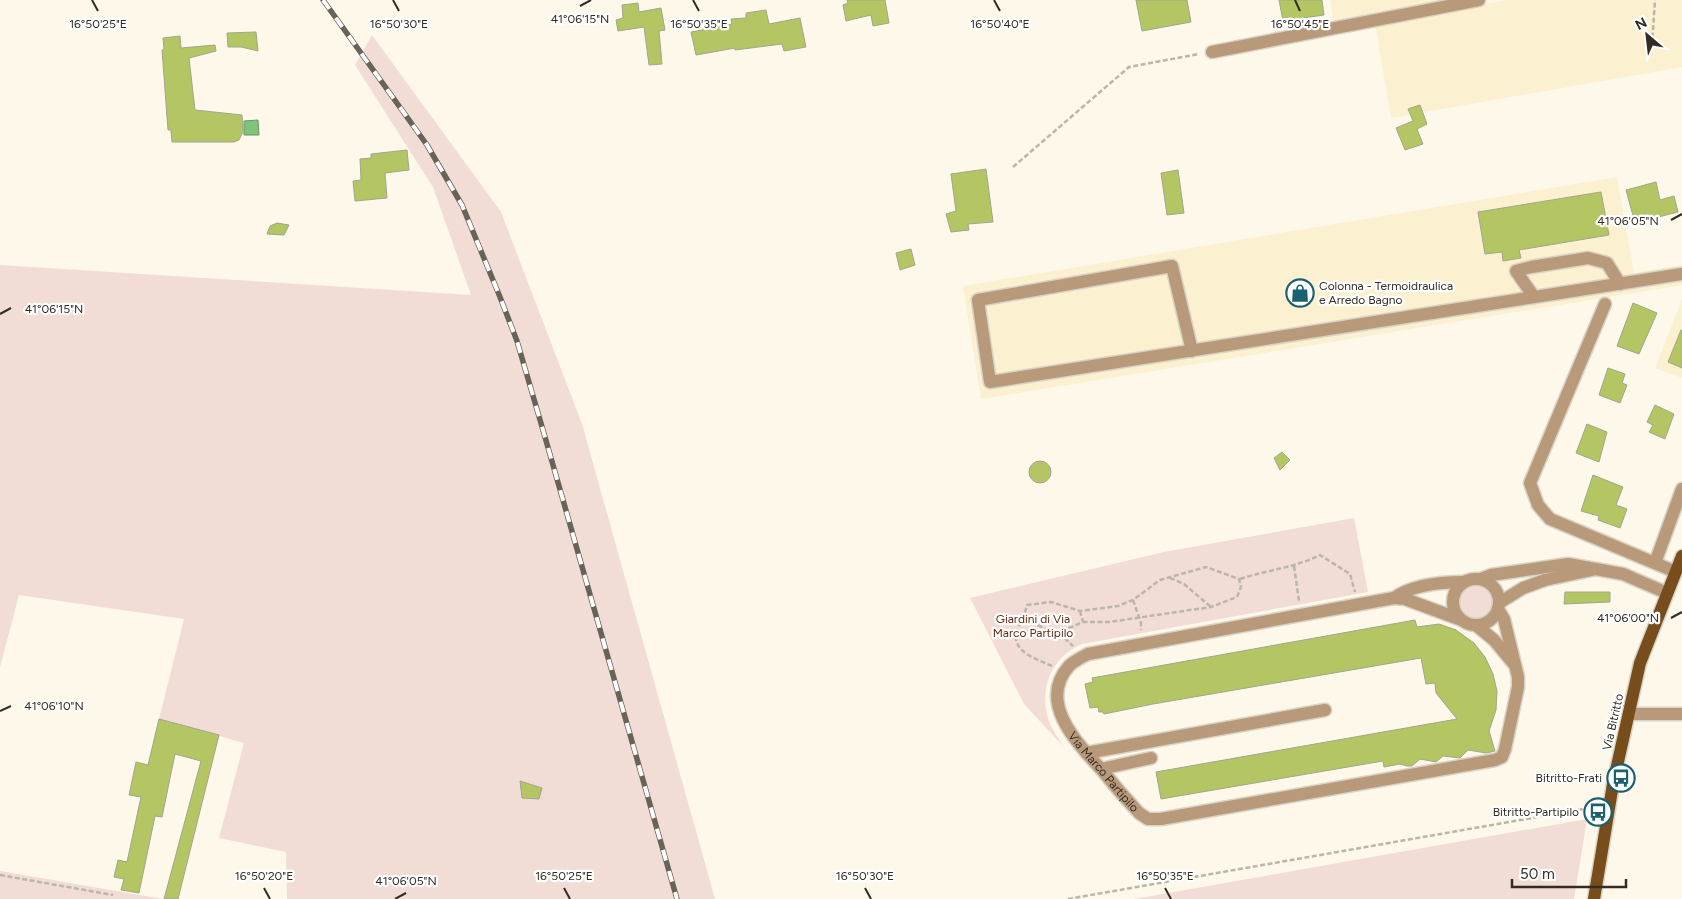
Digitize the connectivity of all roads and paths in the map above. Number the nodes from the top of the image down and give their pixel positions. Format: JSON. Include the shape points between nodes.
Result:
{"nodes":[{"id":1,"x":1479,"y":0,"type":"edge"},
{"id":2,"x":1655,"y":0,"type":"edge"},
{"id":3,"x":1652,"y":45,"type":"dead end"},
{"id":4,"x":1212,"y":52,"type":"joint"},
{"id":5,"x":1013,"y":167,"type":"dead end"},
{"id":6,"x":1682,"y":274,"type":"edge"},
{"id":7,"x":1620,"y":284,"type":"junction"},
{"id":8,"x":1534,"y":297,"type":"junction"},
{"id":9,"x":1605,"y":304,"type":"dead end"},
{"id":10,"x":1192,"y":351,"type":"junction"},
{"id":11,"x":1682,"y":489,"type":"edge"},
{"id":12,"x":1682,"y":556,"type":"edge"},
{"id":13,"x":1655,"y":563,"type":"junction"},
{"id":14,"x":1294,"y":566,"type":"junction"},
{"id":15,"x":1599,"y":568,"type":"junction"},
{"id":16,"x":1676,"y":572,"type":"junction"},
{"id":17,"x":1169,"y":578,"type":"junction"},
{"id":18,"x":1239,"y":579,"type":"junction"},
{"id":19,"x":1480,"y":579,"type":"junction"},
{"id":20,"x":1464,"y":582,"type":"junction"},
{"id":21,"x":1354,"y":592,"type":"dead end"},
{"id":22,"x":1667,"y":594,"type":"junction"},
{"id":23,"x":1394,"y":598,"type":"junction"},
{"id":24,"x":1133,"y":600,"type":"junction"},
{"id":25,"x":1299,"y":602,"type":"dead end"},
{"id":26,"x":1499,"y":606,"type":"junction"},
{"id":27,"x":1210,"y":607,"type":"junction"},
{"id":28,"x":1080,"y":611,"type":"junction"},
{"id":29,"x":1138,"y":616,"type":"junction"},
{"id":30,"x":1024,"y":619,"type":"junction"},
{"id":31,"x":1459,"y":619,"type":"junction"},
{"id":32,"x":1083,"y":622,"type":"junction"},
{"id":33,"x":1477,"y":626,"type":"junction"},
{"id":34,"x":1140,"y":630,"type":"dead end"},
{"id":35,"x":1062,"y":636,"type":"junction"},
{"id":36,"x":1074,"y":646,"type":"dead end"},
{"id":37,"x":1052,"y":666,"type":"dead end"},
{"id":38,"x":1515,"y":666,"type":"junction"},
{"id":39,"x":1325,"y":710,"type":"dead end"},
{"id":40,"x":1630,"y":714,"type":"junction"},
{"id":41,"x":1682,"y":714,"type":"edge"},
{"id":42,"x":1086,"y":753,"type":"junction"},
{"id":43,"x":1151,"y":758,"type":"dead end"},
{"id":44,"x":1101,"y":769,"type":"junction"},
{"id":45,"x":1609,"y":805,"type":"junction"},
{"id":46,"x":0,"y":875,"type":"edge"},
{"id":47,"x":113,"y":895,"type":"dead end"},
{"id":48,"x":1068,"y":899,"type":"edge"},
{"id":49,"x":1594,"y":899,"type":"edge"}],
"edges":[{"from":1,"to":4,"type":"street"},
{"from":2,"to":3,"type":"path"},
{"from":4,"to":5,"type":"path","via":[[1129,67]]},
{"from":6,"to":7,"type":"street"},
{"from":7,"to":8,"type":"street"},
{"from":7,"to":8,"type":"street","via":[[1607,263],[1588,258],[1516,271]]},
{"from":8,"to":10,"type":"street"},
{"from":9,"to":13,"type":"street","via":[[1530,483],[1538,505],[1550,519]]},
{"from":10,"to":10,"type":"street","via":[[1172,266],[978,300],[990,382]]},
{"from":11,"to":13,"type":"street"},
{"from":12,"to":16,"type":"main road","name":"Via Bitritto"},
{"from":13,"to":16,"type":"street"},
{"from":14,"to":18,"type":"path"},
{"from":14,"to":21,"type":"path","via":[[1320,555],[1350,574]]},
{"from":14,"to":25,"type":"path"},
{"from":15,"to":19,"type":"street","via":[[1568,564],[1500,573]]},
{"from":15,"to":22,"type":"street","via":[[1623,574]]},
{"from":15,"to":26,"type":"street","via":[[1545,580],[1524,588]]},
{"from":16,"to":22,"type":"main road","name":"Via Bitritto"},
{"from":17,"to":18,"type":"path","via":[[1206,567]]},
{"from":17,"to":24,"type":"path","via":[[1160,580]]},
{"from":17,"to":27,"type":"path","via":[[1184,584]]},
{"from":18,"to":27,"type":"path","via":[[1241,587],[1237,597]]},
{"from":19,"to":20,"type":"street"},
{"from":19,"to":26,"type":"street","via":[[1492,585],[1499,597]]},
{"from":20,"to":23,"type":"street","name":"Via Marco Partipilo","via":[[1404,591]]},
{"from":20,"to":31,"type":"street","via":[[1458,586],[1452,600]]},
{"from":22,"to":40,"type":"main road","name":"Via Bitritto","via":[[1640,663]]},
{"from":23,"to":31,"type":"street","name":"Via Marco Partipilo"},
{"from":23,"to":42,"type":"street","name":"Via Marco Partipilo","via":[[1088,654],[1070,665],[1058,690],[1058,708],[1067,729]]},
{"from":24,"to":28,"type":"path","via":[[1118,606]]},
{"from":24,"to":29,"type":"path"},
{"from":26,"to":33,"type":"street","via":[[1490,620]]},
{"from":26,"to":38,"type":"street","name":"Via Marco Partipilo"},
{"from":27,"to":29,"type":"path"},
{"from":28,"to":30,"type":"path","via":[[1051,602],[1027,605]]},
{"from":28,"to":32,"type":"path"},
{"from":29,"to":32,"type":"path","via":[[1109,622]]},
{"from":29,"to":34,"type":"path"},
{"from":30,"to":35,"type":"path"},
{"from":30,"to":37,"type":"path","via":[[1016,632],[1018,644],[1025,654]]},
{"from":31,"to":33,"type":"street"},
{"from":32,"to":35,"type":"path","via":[[1069,628]]},
{"from":33,"to":38,"type":"street","via":[[1494,640]]},
{"from":35,"to":36,"type":"path"},
{"from":38,"to":44,"type":"street","name":"Via Marco Partipilo","via":[[1518,687],[1505,749],[1495,760],[1161,819],[1148,819],[1139,813]]},
{"from":39,"to":42,"type":"street"},
{"from":40,"to":41,"type":"street"},
{"from":40,"to":45,"type":"main road","name":"Via Bitritto"},
{"from":42,"to":44,"type":"street","name":"Via Marco Partipilo"},
{"from":43,"to":44,"type":"street"},
{"from":45,"to":48,"type":"path"},
{"from":45,"to":49,"type":"main road","name":"Via Bitritto"},
{"from":46,"to":47,"type":"path"}]}
